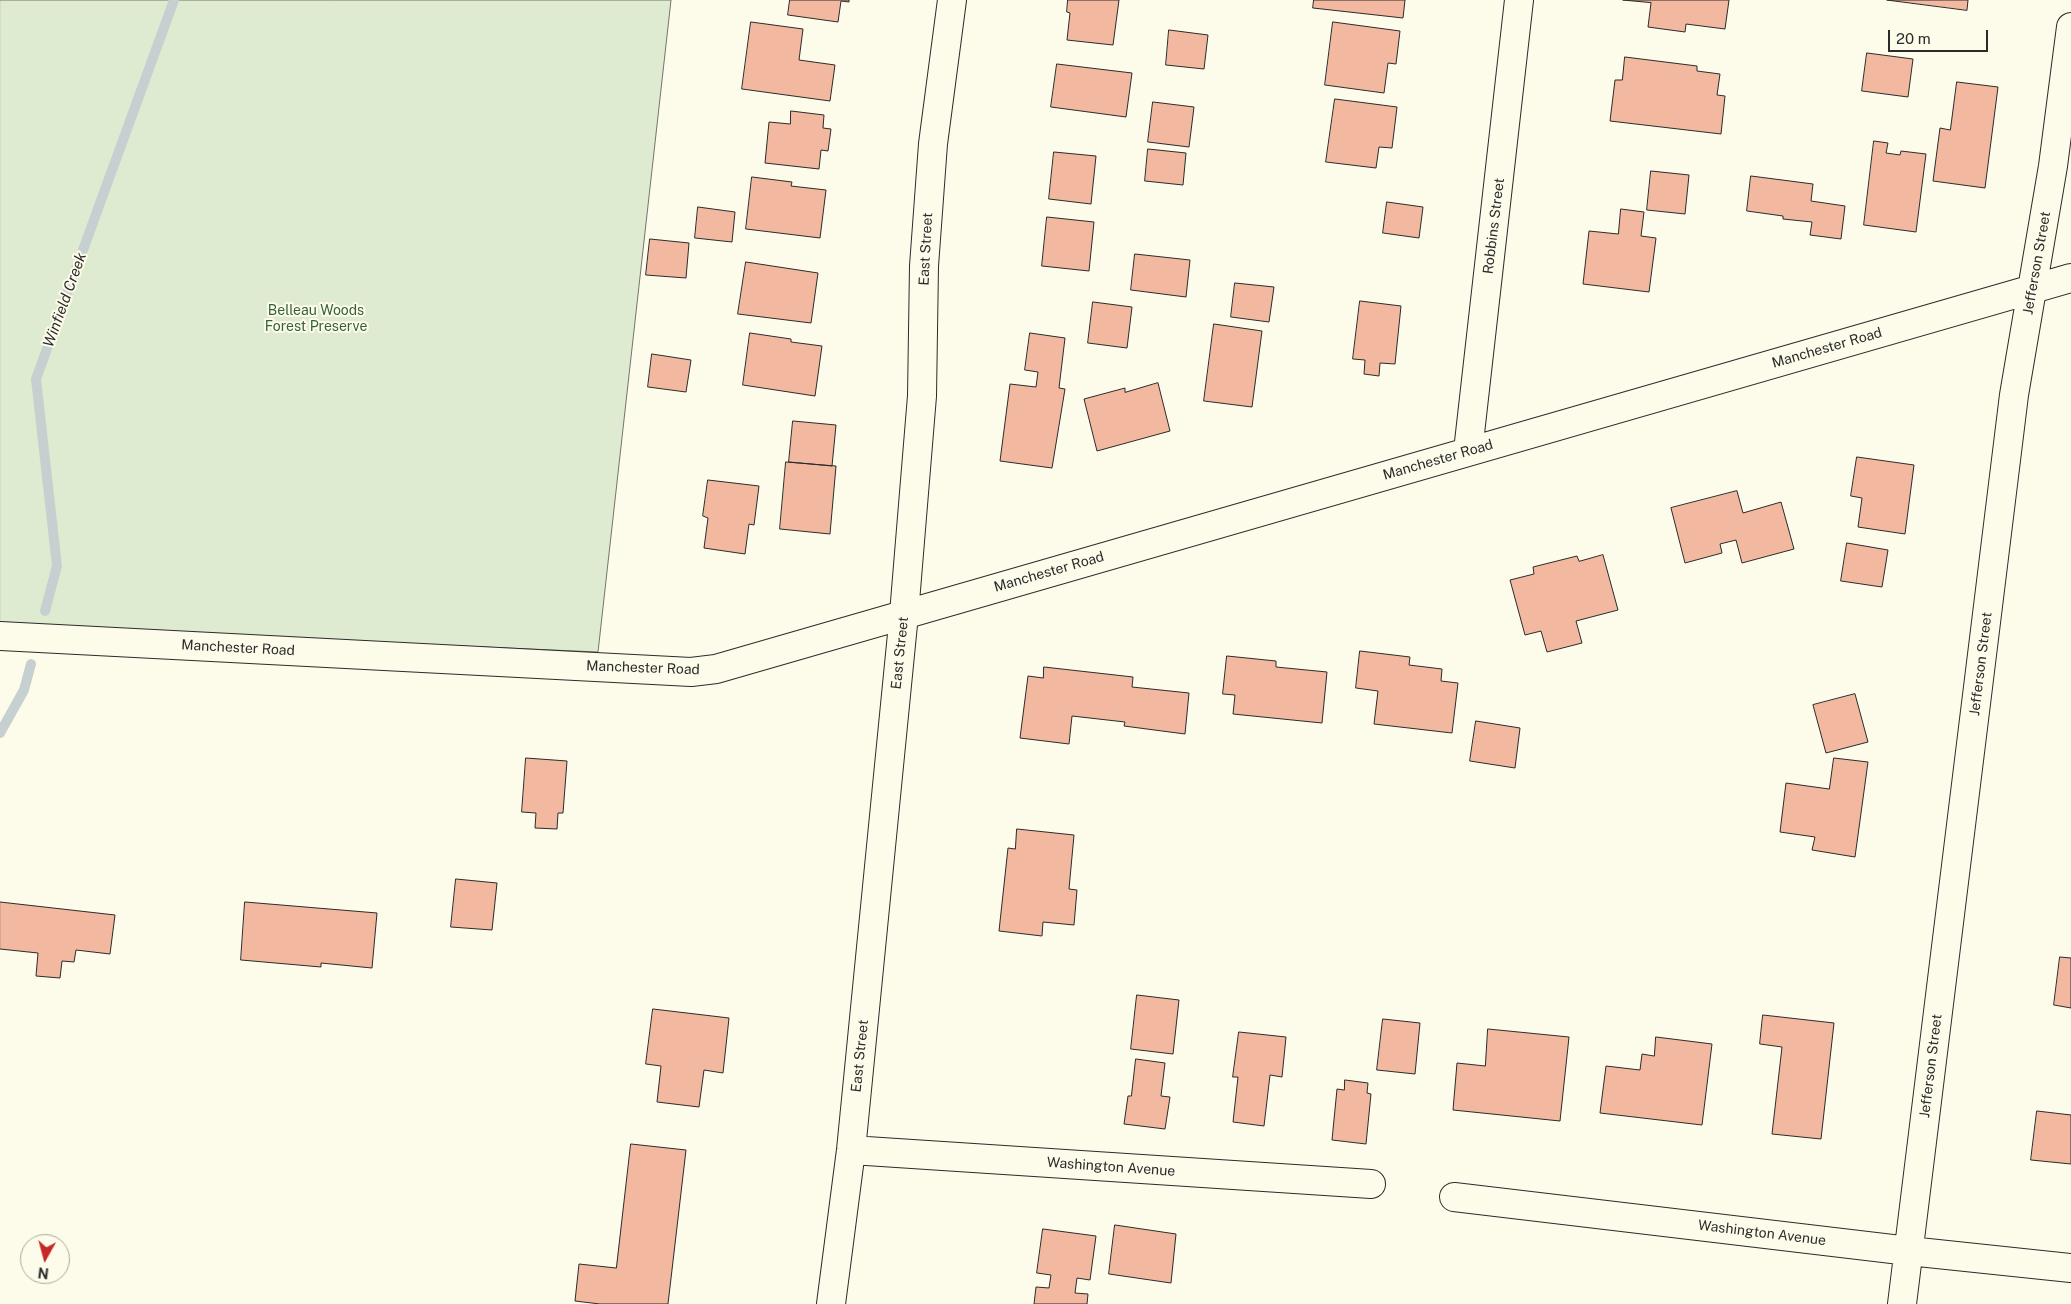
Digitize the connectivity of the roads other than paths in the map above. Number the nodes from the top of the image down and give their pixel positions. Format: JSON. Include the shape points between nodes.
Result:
{"nodes":[{"id":1,"x":952,"y":0,"type":"edge"},
{"id":2,"x":1519,"y":0,"type":"edge"},
{"id":3,"x":2071,"y":27,"type":"edge"},
{"id":4,"x":2071,"y":278,"type":"edge"},
{"id":5,"x":2033,"y":288,"type":"junction"},
{"id":6,"x":1468,"y":451,"type":"junction"},
{"id":7,"x":904,"y":614,"type":"junction"},
{"id":8,"x":7,"y":636,"type":"edge"},
{"id":9,"x":851,"y":1150,"type":"junction"},
{"id":10,"x":1371,"y":1184,"type":"dead end"},
{"id":11,"x":1454,"y":1197,"type":"dead end"},
{"id":12,"x":1909,"y":1251,"type":"junction"},
{"id":13,"x":2071,"y":1268,"type":"edge"},
{"id":14,"x":831,"y":1304,"type":"edge"},
{"id":15,"x":1902,"y":1304,"type":"edge"}],
"edges":[{"from":1,"to":7,"type":"street","name":"East Street","via":[[933,144],[924,266],[922,396]]},
{"from":2,"to":6,"type":"street","name":"Robbins Street"},
{"from":3,"to":5,"type":"street","name":"Jefferson Street"},
{"from":4,"to":5,"type":"street","name":"Manchester Road"},
{"from":5,"to":6,"type":"street","name":"Manchester Road"},
{"from":5,"to":12,"type":"street","name":"Jefferson Street","via":[[2014,395]]},
{"from":6,"to":7,"type":"street","name":"Manchester Road"},
{"from":7,"to":8,"type":"street","name":"Manchester Road","via":[[716,669],[691,672]]},
{"from":7,"to":9,"type":"street","name":"East Street"},
{"from":9,"to":10,"type":"street","name":"Washington Avenue"},
{"from":9,"to":14,"type":"street","name":"East Street"},
{"from":11,"to":12,"type":"street","name":"Washington Avenue"},
{"from":12,"to":13,"type":"street","name":"Washington Avenue"},
{"from":12,"to":15,"type":"street","name":"Jefferson Street"}]}
